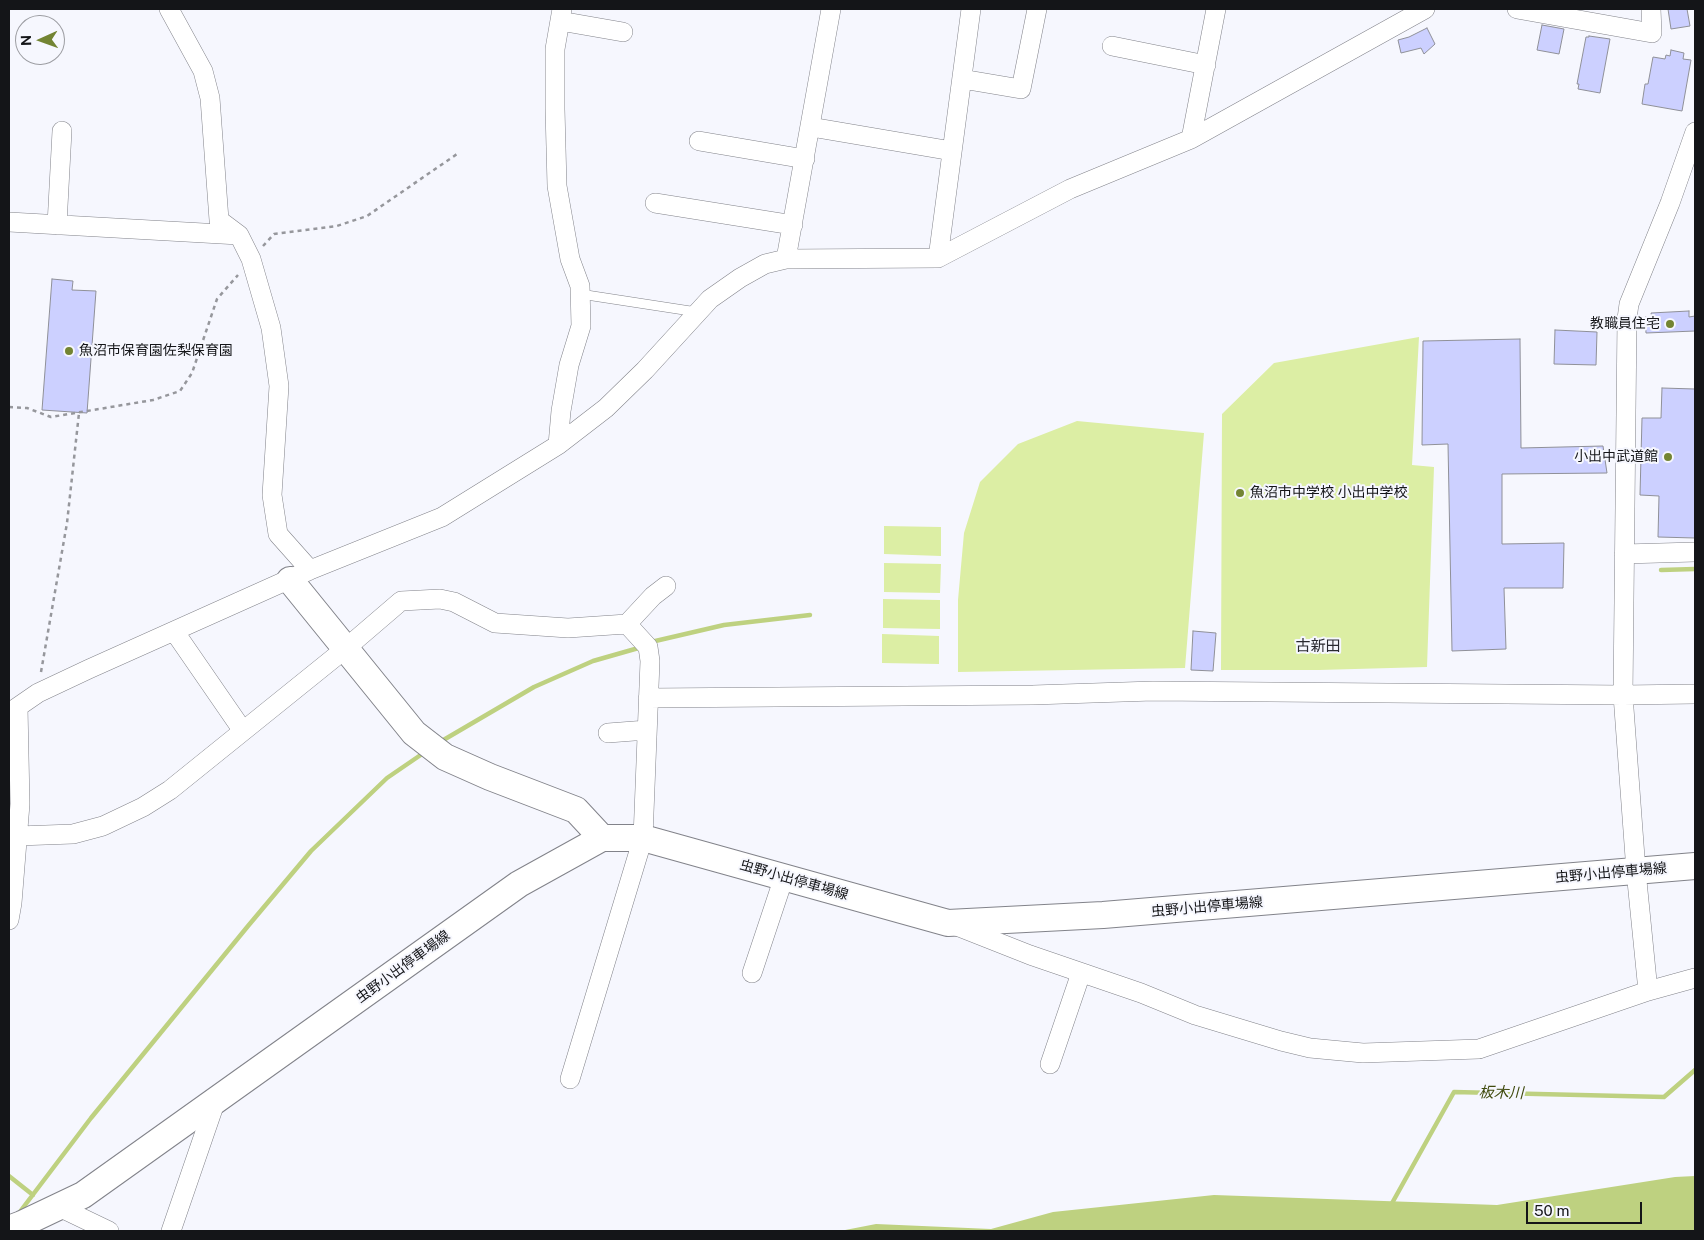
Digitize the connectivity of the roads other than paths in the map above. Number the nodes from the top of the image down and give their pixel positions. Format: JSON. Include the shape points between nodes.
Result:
{"nodes":[{"id":1,"x":168,"y":9,"type":"edge"},
{"id":2,"x":831,"y":9,"type":"edge"},
{"id":3,"x":971,"y":9,"type":"edge"},
{"id":4,"x":1037,"y":9,"type":"edge"},
{"id":5,"x":1216,"y":9,"type":"edge"},
{"id":6,"x":1426,"y":9,"type":"edge"},
{"id":7,"x":1517,"y":9,"type":"edge"},
{"id":8,"x":1651,"y":9,"type":"edge"},
{"id":9,"x":1554,"y":12,"type":"edge"},
{"id":10,"x":561,"y":15,"type":"edge"},
{"id":11,"x":1605,"y":17,"type":"edge"},
{"id":12,"x":623,"y":32,"type":"dead end"},
{"id":13,"x":1112,"y":46,"type":"dead end"},
{"id":14,"x":1206,"y":65,"type":"junction"},
{"id":15,"x":962,"y":79,"type":"junction"},
{"id":16,"x":811,"y":127,"type":"junction"},
{"id":17,"x":62,"y":131,"type":"dead end"},
{"id":18,"x":1695,"y":132,"type":"edge"},
{"id":19,"x":1192,"y":139,"type":"junction"},
{"id":20,"x":699,"y":141,"type":"dead end"},
{"id":21,"x":952,"y":151,"type":"junction"},
{"id":22,"x":805,"y":159,"type":"junction"},
{"id":23,"x":655,"y":202,"type":"dead end"},
{"id":24,"x":9,"y":222,"type":"edge"},
{"id":25,"x":57,"y":225,"type":"junction"},
{"id":26,"x":793,"y":225,"type":"junction"},
{"id":27,"x":239,"y":235,"type":"junction"},
{"id":28,"x":938,"y":258,"type":"junction"},
{"id":29,"x":786,"y":259,"type":"junction"},
{"id":30,"x":580,"y":294,"type":"junction"},
{"id":31,"x":698,"y":312,"type":"junction"},
{"id":32,"x":558,"y":445,"type":"junction"},
{"id":33,"x":1695,"y":552,"type":"edge"},
{"id":34,"x":1624,"y":554,"type":"junction"},
{"id":35,"x":300,"y":575,"type":"junction"},
{"id":36,"x":666,"y":586,"type":"dead end"},
{"id":37,"x":174,"y":631,"type":"junction"},
{"id":38,"x":638,"y":636,"type":"junction"},
{"id":39,"x":345,"y":649,"type":"junction"},
{"id":40,"x":1695,"y":694,"type":"edge"},
{"id":41,"x":1623,"y":695,"type":"junction"},
{"id":42,"x":648,"y":698,"type":"junction"},
{"id":43,"x":14,"y":710,"type":"edge"},
{"id":44,"x":647,"y":730,"type":"junction"},
{"id":45,"x":243,"y":732,"type":"junction"},
{"id":46,"x":608,"y":733,"type":"dead end"},
{"id":47,"x":18,"y":836,"type":"junction"},
{"id":48,"x":602,"y":838,"type":"junction"},
{"id":49,"x":643,"y":838,"type":"junction"},
{"id":50,"x":1695,"y":866,"type":"edge"},
{"id":51,"x":1636,"y":871,"type":"junction"},
{"id":52,"x":784,"y":877,"type":"junction"},
{"id":53,"x":9,"y":920,"type":"edge"},
{"id":54,"x":948,"y":922,"type":"junction"},
{"id":55,"x":1081,"y":973,"type":"junction"},
{"id":56,"x":752,"y":974,"type":"dead end"},
{"id":57,"x":1695,"y":978,"type":"edge"},
{"id":58,"x":1648,"y":991,"type":"junction"},
{"id":59,"x":1050,"y":1064,"type":"dead end"},
{"id":60,"x":570,"y":1079,"type":"dead end"},
{"id":61,"x":216,"y":1100,"type":"junction"},
{"id":62,"x":59,"y":1207,"type":"junction"},
{"id":63,"x":16,"y":1227,"type":"edge"},
{"id":64,"x":109,"y":1231,"type":"edge"},
{"id":65,"x":171,"y":1231,"type":"edge"}],
"edges":[{"from":1,"to":27,"type":"street","via":[[203,71],[210,98],[219,220]]},
{"from":2,"to":16,"type":"street"},
{"from":3,"to":15,"type":"street"},
{"from":4,"to":15,"type":"street","via":[[1021,88]]},
{"from":5,"to":14,"type":"street"},
{"from":6,"to":19,"type":"street"},
{"from":7,"to":9,"type":"street"},
{"from":8,"to":11,"type":"street","via":[[1652,33]]},
{"from":9,"to":11,"type":"street"},
{"from":10,"to":12,"type":"street"},
{"from":10,"to":30,"type":"street","via":[[555,49],[557,186]]},
{"from":13,"to":14,"type":"street"},
{"from":14,"to":19,"type":"street"},
{"from":15,"to":21,"type":"street"},
{"from":16,"to":21,"type":"street"},
{"from":16,"to":22,"type":"street"},
{"from":17,"to":25,"type":"street"},
{"from":18,"to":34,"type":"street","via":[[1629,304]]},
{"from":19,"to":28,"type":"street","via":[[1070,189]]},
{"from":20,"to":22,"type":"street"},
{"from":21,"to":28,"type":"street"},
{"from":22,"to":26,"type":"street"},
{"from":23,"to":26,"type":"street"},
{"from":24,"to":25,"type":"street"},
{"from":25,"to":27,"type":"street"},
{"from":26,"to":29,"type":"street"},
{"from":27,"to":35,"type":"street","via":[[251,259],[272,328],[280,386],[272,495],[278,534]]},
{"from":28,"to":29,"type":"street"},
{"from":29,"to":31,"type":"street","via":[[765,264],[740,278],[710,299]]},
{"from":30,"to":31,"type":"lane"},
{"from":30,"to":32,"type":"street","via":[[581,326],[569,365]]},
{"from":31,"to":32,"type":"street","via":[[606,408]]},
{"from":32,"to":35,"type":"street","via":[[442,517]]},
{"from":33,"to":34,"type":"street"},
{"from":34,"to":41,"type":"street"},
{"from":35,"to":37,"type":"street"},
{"from":35,"to":39,"type":"main road"},
{"from":36,"to":38,"type":"street","via":[[652,596]]},
{"from":37,"to":43,"type":"street","via":[[38,693]]},
{"from":37,"to":45,"type":"street"},
{"from":38,"to":39,"type":"street","via":[[495,623],[440,598],[401,601]]},
{"from":38,"to":42,"type":"street","via":[[650,661]]},
{"from":39,"to":45,"type":"street"},
{"from":39,"to":48,"type":"main road","via":[[414,733],[445,757],[576,810]]},
{"from":40,"to":41,"type":"street"},
{"from":41,"to":42,"type":"street","via":[[1153,691]]},
{"from":41,"to":51,"type":"street"},
{"from":42,"to":44,"type":"street"},
{"from":43,"to":47,"type":"street","via":[[20,804]]},
{"from":44,"to":46,"type":"street"},
{"from":44,"to":49,"type":"street"},
{"from":45,"to":47,"type":"street","via":[[170,790],[111,822],[72,834]]},
{"from":47,"to":53,"type":"street"},
{"from":48,"to":49,"type":"main road","name":"虫野小出停車場線"},
{"from":48,"to":61,"type":"main road","name":"虫野小出停車場線","via":[[519,884]]},
{"from":49,"to":52,"type":"main road","name":"虫野小出停車場線"},
{"from":49,"to":60,"type":"street"},
{"from":50,"to":51,"type":"main road","name":"虫野小出停車場線"},
{"from":51,"to":54,"type":"main road","name":"虫野小出停車場線","via":[[1103,915]]},
{"from":51,"to":58,"type":"street"},
{"from":52,"to":54,"type":"main road","name":"虫野小出停車場線"},
{"from":52,"to":56,"type":"street"},
{"from":54,"to":55,"type":"street"},
{"from":55,"to":58,"type":"street","via":[[1195,1015],[1281,1041],[1310,1048],[1363,1053],[1479,1049]]},
{"from":55,"to":59,"type":"street"},
{"from":57,"to":58,"type":"street"},
{"from":61,"to":62,"type":"main road","name":"虫野小出停車場線","via":[[83,1195]]},
{"from":61,"to":65,"type":"street"},
{"from":62,"to":63,"type":"main road","name":"虫野小出停車場線"},
{"from":62,"to":64,"type":"street"}]}
